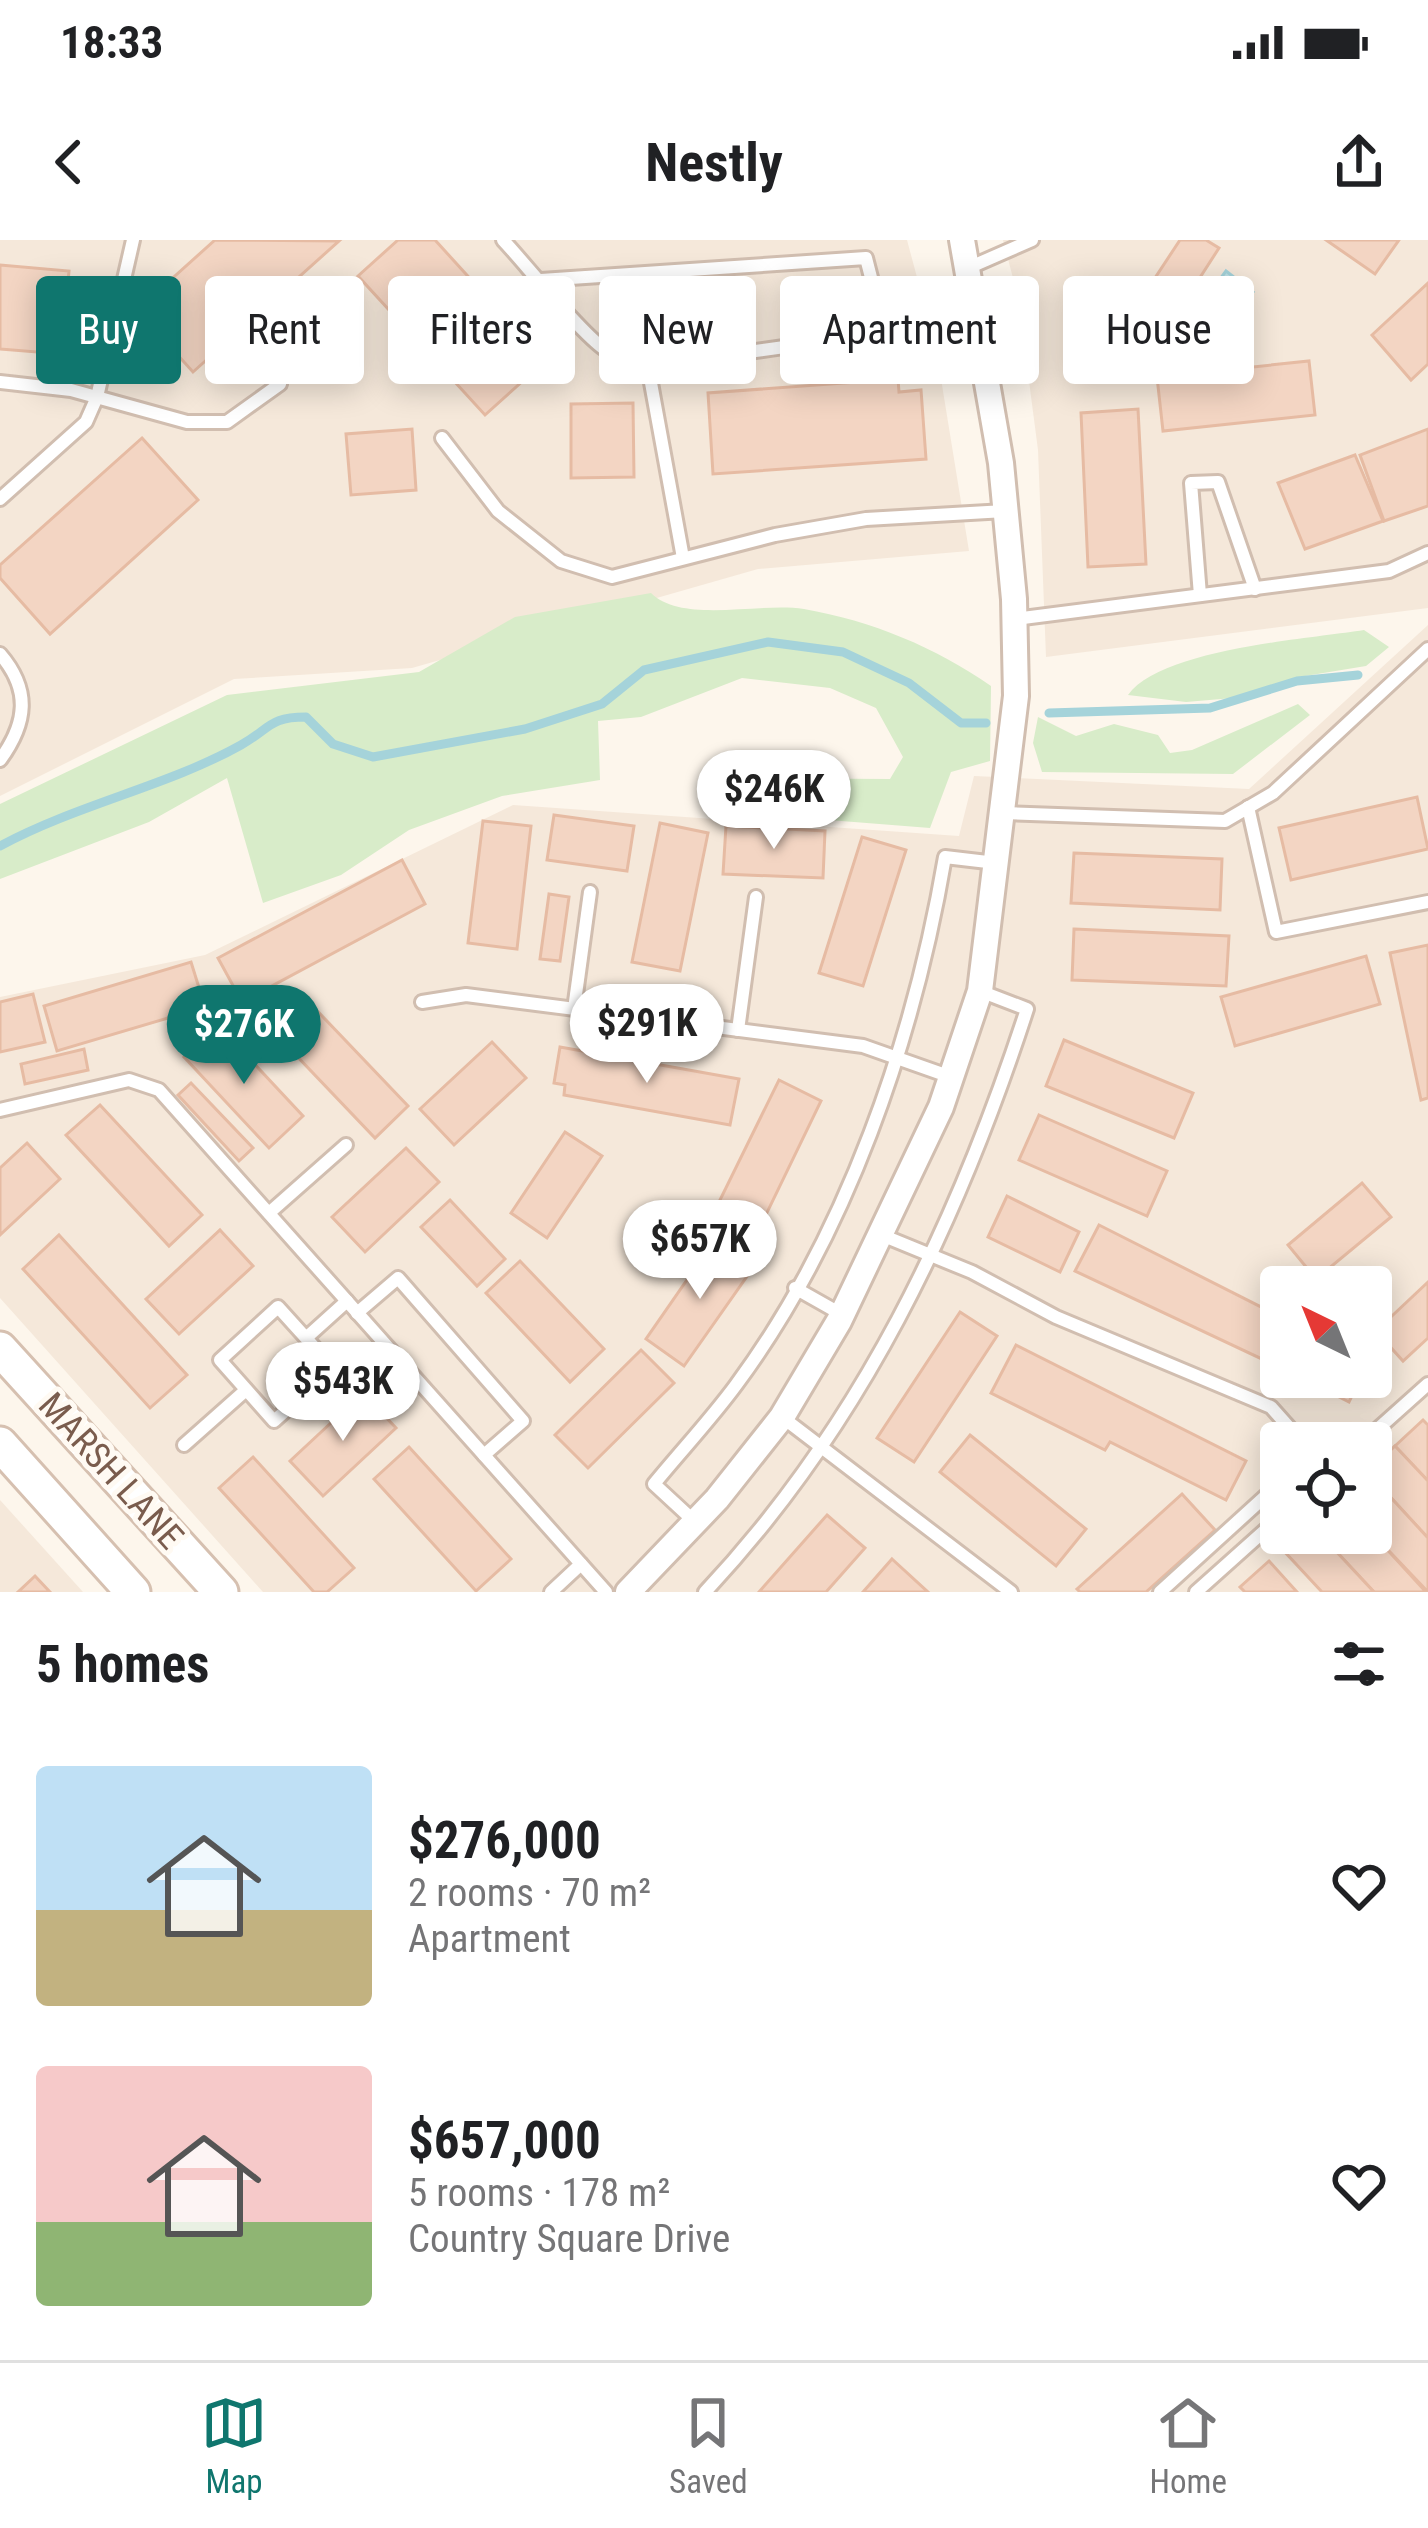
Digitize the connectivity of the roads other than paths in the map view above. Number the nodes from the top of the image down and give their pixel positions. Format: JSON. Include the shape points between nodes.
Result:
{"nodes":[{"id":1,"x":133,"y":240,"type":"edge"},
{"id":2,"x":503,"y":240,"type":"edge"},
{"id":3,"x":962,"y":240,"type":"edge"},
{"id":4,"x":1032,"y":240,"type":"edge"},
{"id":5,"x":968,"y":268,"type":"junction"},
{"id":6,"x":537,"y":276,"type":"edge"},
{"id":7,"x":600,"y":276,"type":"edge"},
{"id":8,"x":575,"y":317,"type":"edge"},
{"id":9,"x":599,"y":343,"type":"edge"},
{"id":10,"x":756,"y":348,"type":"edge"},
{"id":11,"x":0,"y":382,"type":"edge"},
{"id":12,"x":279,"y":384,"type":"edge"},
{"id":13,"x":651,"y":384,"type":"edge"},
{"id":14,"x":97,"y":397,"type":"junction"},
{"id":15,"x":442,"y":438,"type":"dead end"},
{"id":16,"x":0,"y":499,"type":"edge"},
{"id":17,"x":1005,"y":511,"type":"junction"},
{"id":18,"x":1428,"y":553,"type":"edge"},
{"id":19,"x":683,"y":559,"type":"junction"},
{"id":20,"x":1255,"y":589,"type":"junction"},
{"id":21,"x":1200,"y":595,"type":"junction"},
{"id":22,"x":1014,"y":620,"type":"junction"},
{"id":23,"x":1428,"y":650,"type":"edge"},
{"id":24,"x":0,"y":654,"type":"edge"},
{"id":25,"x":0,"y":760,"type":"edge"},
{"id":26,"x":1248,"y":807,"type":"junction"},
{"id":27,"x":1005,"y":813,"type":"junction"},
{"id":28,"x":998,"y":863,"type":"junction"},
{"id":29,"x":590,"y":892,"type":"dead end"},
{"id":30,"x":756,"y":897,"type":"dead end"},
{"id":31,"x":1428,"y":902,"type":"edge"},
{"id":32,"x":980,"y":991,"type":"junction"},
{"id":33,"x":422,"y":1002,"type":"dead end"},
{"id":34,"x":574,"y":1009,"type":"junction"},
{"id":35,"x":738,"y":1030,"type":"junction"},
{"id":36,"x":898,"y":1058,"type":"junction"},
{"id":37,"x":951,"y":1077,"type":"junction"},
{"id":38,"x":0,"y":1110,"type":"edge"},
{"id":39,"x":346,"y":1144,"type":"dead end"},
{"id":40,"x":269,"y":1214,"type":"junction"},
{"id":41,"x":884,"y":1235,"type":"junction"},
{"id":42,"x":933,"y":1256,"type":"junction"},
{"id":43,"x":795,"y":1288,"type":"junction"},
{"id":44,"x":346,"y":1301,"type":"junction"},
{"id":45,"x":357,"y":1313,"type":"junction"},
{"id":46,"x":842,"y":1315,"type":"junction"},
{"id":47,"x":306,"y":1338,"type":"junction"},
{"id":48,"x":0,"y":1349,"type":"edge"},
{"id":49,"x":1428,"y":1384,"type":"edge"},
{"id":50,"x":246,"y":1390,"type":"junction"},
{"id":51,"x":782,"y":1417,"type":"junction"},
{"id":52,"x":1285,"y":1422,"type":"edge"},
{"id":53,"x":1385,"y":1422,"type":"edge"},
{"id":54,"x":0,"y":1444,"type":"edge"},
{"id":55,"x":184,"y":1445,"type":"dead end"},
{"id":56,"x":823,"y":1447,"type":"junction"},
{"id":57,"x":484,"y":1455,"type":"junction"},
{"id":58,"x":1260,"y":1501,"type":"edge"},
{"id":59,"x":695,"y":1522,"type":"junction"},
{"id":60,"x":1260,"y":1535,"type":"edge"},
{"id":61,"x":581,"y":1564,"type":"junction"},
{"id":62,"x":133,"y":1592,"type":"edge"},
{"id":63,"x":221,"y":1592,"type":"edge"},
{"id":64,"x":550,"y":1592,"type":"edge"},
{"id":65,"x":606,"y":1592,"type":"edge"},
{"id":66,"x":628,"y":1592,"type":"edge"},
{"id":67,"x":705,"y":1592,"type":"edge"},
{"id":68,"x":1011,"y":1592,"type":"edge"},
{"id":69,"x":1160,"y":1592,"type":"edge"},
{"id":70,"x":1196,"y":1592,"type":"edge"}],
"edges":[{"from":1,"to":14,"type":"lane"},
{"from":2,"to":6,"type":"lane"},
{"from":3,"to":5,"type":"street"},
{"from":4,"to":5,"type":"lane"},
{"from":5,"to":17,"type":"street"},
{"from":7,"to":10,"type":"lane","via":[[866,258],[885,332]]},
{"from":8,"to":9,"type":"lane"},
{"from":11,"to":14,"type":"lane"},
{"from":12,"to":14,"type":"lane","via":[[226,422],[187,422]]},
{"from":13,"to":19,"type":"lane"},
{"from":14,"to":16,"type":"lane","via":[[86,422]]},
{"from":15,"to":19,"type":"lane","via":[[498,511],[561,561],[612,577]]},
{"from":17,"to":19,"type":"lane","via":[[866,518]]},
{"from":17,"to":22,"type":"street"},
{"from":18,"to":20,"type":"lane","via":[[1389,571]]},
{"from":20,"to":21,"type":"lane"},
{"from":20,"to":21,"type":"lane","via":[[1218,482],[1191,483]]},
{"from":21,"to":22,"type":"lane"},
{"from":22,"to":27,"type":"street"},
{"from":23,"to":26,"type":"lane"},
{"from":24,"to":25,"type":"lane","via":[[25,701],[18,735]]},
{"from":26,"to":27,"type":"lane","via":[[1225,821]]},
{"from":26,"to":31,"type":"lane","via":[[1276,932]]},
{"from":27,"to":28,"type":"street"},
{"from":28,"to":32,"type":"street"},
{"from":28,"to":36,"type":"lane","via":[[945,857],[929,952]]},
{"from":29,"to":34,"type":"lane"},
{"from":30,"to":35,"type":"lane"},
{"from":32,"to":37,"type":"street"},
{"from":32,"to":42,"type":"lane","via":[[1027,1009]]},
{"from":33,"to":34,"type":"lane","via":[[466,995]]},
{"from":34,"to":35,"type":"lane"},
{"from":35,"to":36,"type":"lane"},
{"from":36,"to":37,"type":"lane"},
{"from":36,"to":43,"type":"lane"},
{"from":37,"to":41,"type":"street"},
{"from":38,"to":40,"type":"lane","via":[[129,1080],[159,1090]]},
{"from":39,"to":40,"type":"lane"},
{"from":40,"to":44,"type":"lane"},
{"from":41,"to":42,"type":"lane"},
{"from":41,"to":46,"type":"street"},
{"from":42,"to":52,"type":"lane","via":[[1271,1407]]},
{"from":42,"to":56,"type":"lane"},
{"from":43,"to":46,"type":"lane"},
{"from":43,"to":59,"type":"lane","via":[[738,1383],[654,1484]]},
{"from":44,"to":45,"type":"lane"},
{"from":44,"to":47,"type":"lane"},
{"from":45,"to":57,"type":"lane"},
{"from":45,"to":57,"type":"lane","via":[[398,1278],[523,1421]]},
{"from":46,"to":51,"type":"street"},
{"from":47,"to":50,"type":"lane","via":[[278,1307],[220,1360]]},
{"from":47,"to":50,"type":"lane","via":[[333,1368],[274,1421]]},
{"from":48,"to":63,"type":"main road","name":"MARSH LANE"},
{"from":49,"to":53,"type":"lane"},
{"from":50,"to":55,"type":"lane"},
{"from":51,"to":56,"type":"lane"},
{"from":51,"to":59,"type":"street"},
{"from":54,"to":62,"type":"main road","name":"MARSH LANE"},
{"from":56,"to":67,"type":"lane"},
{"from":56,"to":68,"type":"lane"},
{"from":57,"to":61,"type":"lane"},
{"from":58,"to":69,"type":"lane"},
{"from":59,"to":66,"type":"street"},
{"from":60,"to":70,"type":"lane"},
{"from":61,"to":64,"type":"lane"},
{"from":61,"to":65,"type":"lane"}]}
